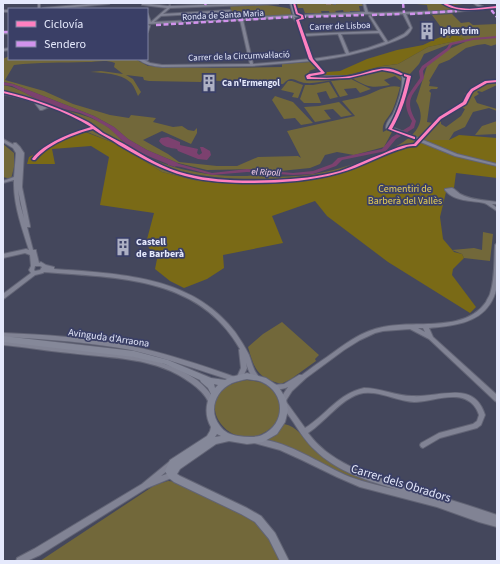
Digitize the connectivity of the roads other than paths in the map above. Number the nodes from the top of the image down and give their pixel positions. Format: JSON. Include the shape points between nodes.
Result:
{"nodes":[{"id":1,"x":109,"y":3,"type":"edge"},
{"id":2,"x":142,"y":3,"type":"edge"},
{"id":3,"x":174,"y":3,"type":"edge"},
{"id":4,"x":259,"y":3,"type":"edge"},
{"id":5,"x":269,"y":3,"type":"edge"},
{"id":6,"x":278,"y":3,"type":"edge"},
{"id":7,"x":291,"y":3,"type":"edge"},
{"id":8,"x":364,"y":3,"type":"edge"},
{"id":9,"x":474,"y":3,"type":"edge"},
{"id":10,"x":478,"y":3,"type":"edge"},
{"id":11,"x":92,"y":4,"type":"edge"},
{"id":12,"x":161,"y":4,"type":"edge"},
{"id":13,"x":192,"y":4,"type":"edge"},
{"id":14,"x":215,"y":4,"type":"edge"},
{"id":15,"x":229,"y":4,"type":"junction"},
{"id":16,"x":169,"y":7,"type":"junction"},
{"id":17,"x":497,"y":7,"type":"edge"},
{"id":18,"x":53,"y":8,"type":"edge"},
{"id":19,"x":486,"y":8,"type":"junction"},
{"id":20,"x":230,"y":11,"type":"junction"},
{"id":21,"x":214,"y":12,"type":"junction"},
{"id":22,"x":190,"y":13,"type":"junction"},
{"id":23,"x":368,"y":14,"type":"junction"},
{"id":24,"x":404,"y":14,"type":"junction"},
{"id":25,"x":160,"y":15,"type":"junction"},
{"id":26,"x":296,"y":17,"type":"junction"},
{"id":27,"x":214,"y":20,"type":"junction"},
{"id":28,"x":232,"y":20,"type":"junction"},
{"id":29,"x":241,"y":20,"type":"junction"},
{"id":30,"x":189,"y":22,"type":"junction"},
{"id":31,"x":150,"y":24,"type":"edge"},
{"id":32,"x":380,"y":32,"type":"junction"},
{"id":33,"x":340,"y":33,"type":"junction"},
{"id":34,"x":302,"y":34,"type":"junction"},
{"id":35,"x":387,"y":43,"type":"junction"},
{"id":36,"x":348,"y":54,"type":"junction"},
{"id":37,"x":310,"y":59,"type":"junction"},
{"id":38,"x":142,"y":60,"type":"edge"},
{"id":39,"x":252,"y":64,"type":"junction"},
{"id":40,"x":3,"y":93,"type":"edge"},
{"id":41,"x":36,"y":102,"type":"dead end"},
{"id":42,"x":3,"y":139,"type":"edge"},
{"id":43,"x":497,"y":165,"type":"edge"},
{"id":44,"x":17,"y":178,"type":"junction"},
{"id":45,"x":3,"y":182,"type":"edge"},
{"id":46,"x":468,"y":199,"type":"junction"},
{"id":47,"x":489,"y":203,"type":"junction"},
{"id":48,"x":497,"y":204,"type":"edge"},
{"id":49,"x":497,"y":210,"type":"edge"},
{"id":50,"x":497,"y":245,"type":"edge"},
{"id":51,"x":32,"y":254,"type":"junction"},
{"id":52,"x":3,"y":256,"type":"edge"},
{"id":53,"x":35,"y":265,"type":"junction"},
{"id":54,"x":45,"y":268,"type":"junction"},
{"id":55,"x":34,"y":273,"type":"junction"},
{"id":56,"x":3,"y":297,"type":"edge"},
{"id":57,"x":425,"y":326,"type":"junction"},
{"id":58,"x":410,"y":327,"type":"junction"},
{"id":59,"x":3,"y":335,"type":"edge"},
{"id":60,"x":430,"y":338,"type":"junction"},
{"id":61,"x":3,"y":339,"type":"edge"},
{"id":62,"x":3,"y":343,"type":"edge"},
{"id":63,"x":241,"y":345,"type":"junction"},
{"id":64,"x":307,"y":374,"type":"junction"},
{"id":65,"x":197,"y":375,"type":"junction"},
{"id":66,"x":256,"y":377,"type":"junction"},
{"id":67,"x":236,"y":378,"type":"junction"},
{"id":68,"x":225,"y":383,"type":"junction"},
{"id":69,"x":275,"y":387,"type":"junction"},
{"id":70,"x":214,"y":393,"type":"junction"},
{"id":71,"x":211,"y":400,"type":"junction"},
{"id":72,"x":497,"y":400,"type":"edge"},
{"id":73,"x":283,"y":402,"type":"junction"},
{"id":74,"x":215,"y":427,"type":"junction"},
{"id":75,"x":304,"y":432,"type":"junction"},
{"id":76,"x":230,"y":438,"type":"junction"},
{"id":77,"x":255,"y":441,"type":"junction"},
{"id":78,"x":423,"y":445,"type":"dead end"},
{"id":79,"x":173,"y":463,"type":"junction"},
{"id":80,"x":172,"y":475,"type":"junction"},
{"id":81,"x":144,"y":486,"type":"junction"},
{"id":82,"x":430,"y":499,"type":"junction"},
{"id":83,"x":497,"y":522,"type":"edge"},
{"id":84,"x":20,"y":561,"type":"edge"},
{"id":85,"x":285,"y":561,"type":"edge"}],
"edges":[{"from":1,"to":11,"type":"street"},
{"from":2,"to":12,"type":"street"},
{"from":3,"to":16,"type":"street"},
{"from":4,"to":5,"type":"street"},
{"from":4,"to":15,"type":"street"},
{"from":5,"to":6,"type":"street"},
{"from":7,"to":26,"type":"street"},
{"from":8,"to":23,"type":"street"},
{"from":9,"to":19,"type":"street"},
{"from":10,"to":19,"type":"street"},
{"from":11,"to":18,"type":"street"},
{"from":12,"to":16,"type":"street"},
{"from":13,"to":14,"type":"street"},
{"from":13,"to":16,"type":"street"},
{"from":13,"to":22,"type":"street"},
{"from":14,"to":15,"type":"street"},
{"from":14,"to":21,"type":"street"},
{"from":15,"to":20,"type":"street"},
{"from":16,"to":25,"type":"street"},
{"from":17,"to":19,"type":"street","name":"Ronda de Santa Maria"},
{"from":19,"to":24,"type":"street","name":"Ronda de Santa Maria"},
{"from":20,"to":21,"type":"street"},
{"from":20,"to":28,"type":"street"},
{"from":21,"to":22,"type":"street"},
{"from":21,"to":27,"type":"street"},
{"from":22,"to":25,"type":"street"},
{"from":22,"to":30,"type":"street"},
{"from":23,"to":24,"type":"street","name":"Ronda de Santa Maria"},
{"from":23,"to":26,"type":"street","name":"Ronda de Santa Maria"},
{"from":23,"to":32,"type":"street"},
{"from":24,"to":35,"type":"street","name":"Carrer de la Circumval·lació","via":[[411,26],[410,31]]},
{"from":25,"to":31,"type":"street"},
{"from":26,"to":29,"type":"street","name":"Ronda de Santa Maria"},
{"from":26,"to":34,"type":"street"},
{"from":27,"to":28,"type":"street","name":"Ronda de Santa Maria"},
{"from":27,"to":30,"type":"street","name":"Ronda de Santa Maria"},
{"from":28,"to":29,"type":"street","name":"Ronda de Santa Maria"},
{"from":29,"to":31,"type":"street","name":"Ronda de Santa Maria"},
{"from":29,"to":39,"type":"street"},
{"from":30,"to":31,"type":"street","name":"Ronda de Santa Maria"},
{"from":32,"to":33,"type":"street","name":"Carrer de Lisboa"},
{"from":32,"to":35,"type":"street"},
{"from":33,"to":34,"type":"street","name":"Carrer de Lisboa"},
{"from":33,"to":36,"type":"street"},
{"from":34,"to":37,"type":"street"},
{"from":35,"to":36,"type":"street","name":"Carrer de la Circumval·lació"},
{"from":36,"to":37,"type":"street","name":"Carrer de la Circumval·lació"},
{"from":37,"to":39,"type":"street","name":"Carrer de la Circumval·lació"},
{"from":37,"to":43,"type":"street","via":[[323,73],[308,76],[313,79],[353,77],[382,69],[401,74],[405,79],[404,83],[395,114],[387,127],[463,157]]},
{"from":38,"to":39,"type":"street","name":"Carrer de la Circumval·lació","via":[[156,64]]},
{"from":40,"to":41,"type":"street"},
{"from":42,"to":44,"type":"street","via":[[18,153]]},
{"from":42,"to":53,"type":"street","via":[[14,143],[22,153],[20,187]]},
{"from":44,"to":45,"type":"street"},
{"from":44,"to":51,"type":"street","via":[[18,204]]},
{"from":46,"to":46,"type":"street","via":[[453,190],[447,191],[458,197]]},
{"from":46,"to":47,"type":"street"},
{"from":47,"to":48,"type":"street"},
{"from":47,"to":49,"type":"street"},
{"from":50,"to":57,"type":"street","via":[[492,297],[482,310],[454,324]]},
{"from":51,"to":52,"type":"street","via":[[26,251]]},
{"from":51,"to":53,"type":"street"},
{"from":53,"to":54,"type":"street","via":[[43,264]]},
{"from":53,"to":55,"type":"street","via":[[31,270]]},
{"from":54,"to":55,"type":"street","via":[[39,273]]},
{"from":54,"to":63,"type":"street","via":[[141,279],[178,291],[213,312]]},
{"from":55,"to":56,"type":"street"},
{"from":57,"to":58,"type":"street"},
{"from":57,"to":60,"type":"street"},
{"from":58,"to":60,"type":"street"},
{"from":58,"to":64,"type":"street","via":[[382,330],[363,336]]},
{"from":59,"to":67,"type":"street","name":"Avinguda d'Arraona","via":[[130,348]]},
{"from":60,"to":72,"type":"street"},
{"from":61,"to":65,"type":"main road","name":"Avinguda d'Arraona","via":[[134,354],[166,362]]},
{"from":62,"to":71,"type":"street","name":"Avinguda d'Arraona","via":[[155,363],[191,379]]},
{"from":63,"to":66,"type":"street","via":[[250,369]]},
{"from":63,"to":67,"type":"street","via":[[244,368]]},
{"from":64,"to":69,"type":"street","via":[[284,386]]},
{"from":64,"to":73,"type":"street","via":[[287,392]]},
{"from":65,"to":68,"type":"main road","name":"Avinguda d'Arraona"},
{"from":65,"to":70,"type":"main road"},
{"from":66,"to":67,"type":"main road"},
{"from":66,"to":69,"type":"main road"},
{"from":67,"to":68,"type":"main road"},
{"from":68,"to":70,"type":"main road"},
{"from":69,"to":73,"type":"main road"},
{"from":70,"to":71,"type":"main road"},
{"from":71,"to":74,"type":"main road","via":[[209,410]]},
{"from":73,"to":75,"type":"street"},
{"from":73,"to":77,"type":"main road","via":[[284,415],[277,429]]},
{"from":74,"to":76,"type":"main road"},
{"from":74,"to":79,"type":"main road","via":[[210,438]]},
{"from":75,"to":78,"type":"street","via":[[360,391],[412,399],[462,396],[478,405],[482,415],[475,426],[440,436]]},
{"from":75,"to":82,"type":"street","via":[[312,443],[347,469]]},
{"from":76,"to":77,"type":"main road"},
{"from":76,"to":80,"type":"main road","via":[[214,441],[177,466]]},
{"from":77,"to":82,"type":"street","name":"Carrer dels Obradors","via":[[294,453],[357,482]]},
{"from":79,"to":80,"type":"main road","via":[[169,471]]},
{"from":79,"to":81,"type":"street"},
{"from":80,"to":81,"type":"street"},
{"from":80,"to":85,"type":"main road","via":[[258,519],[272,536]]},
{"from":81,"to":84,"type":"street"},
{"from":82,"to":83,"type":"street"},
{"from":82,"to":83,"type":"street","name":"Carrer dels Obradors","via":[[479,519]]}]}
